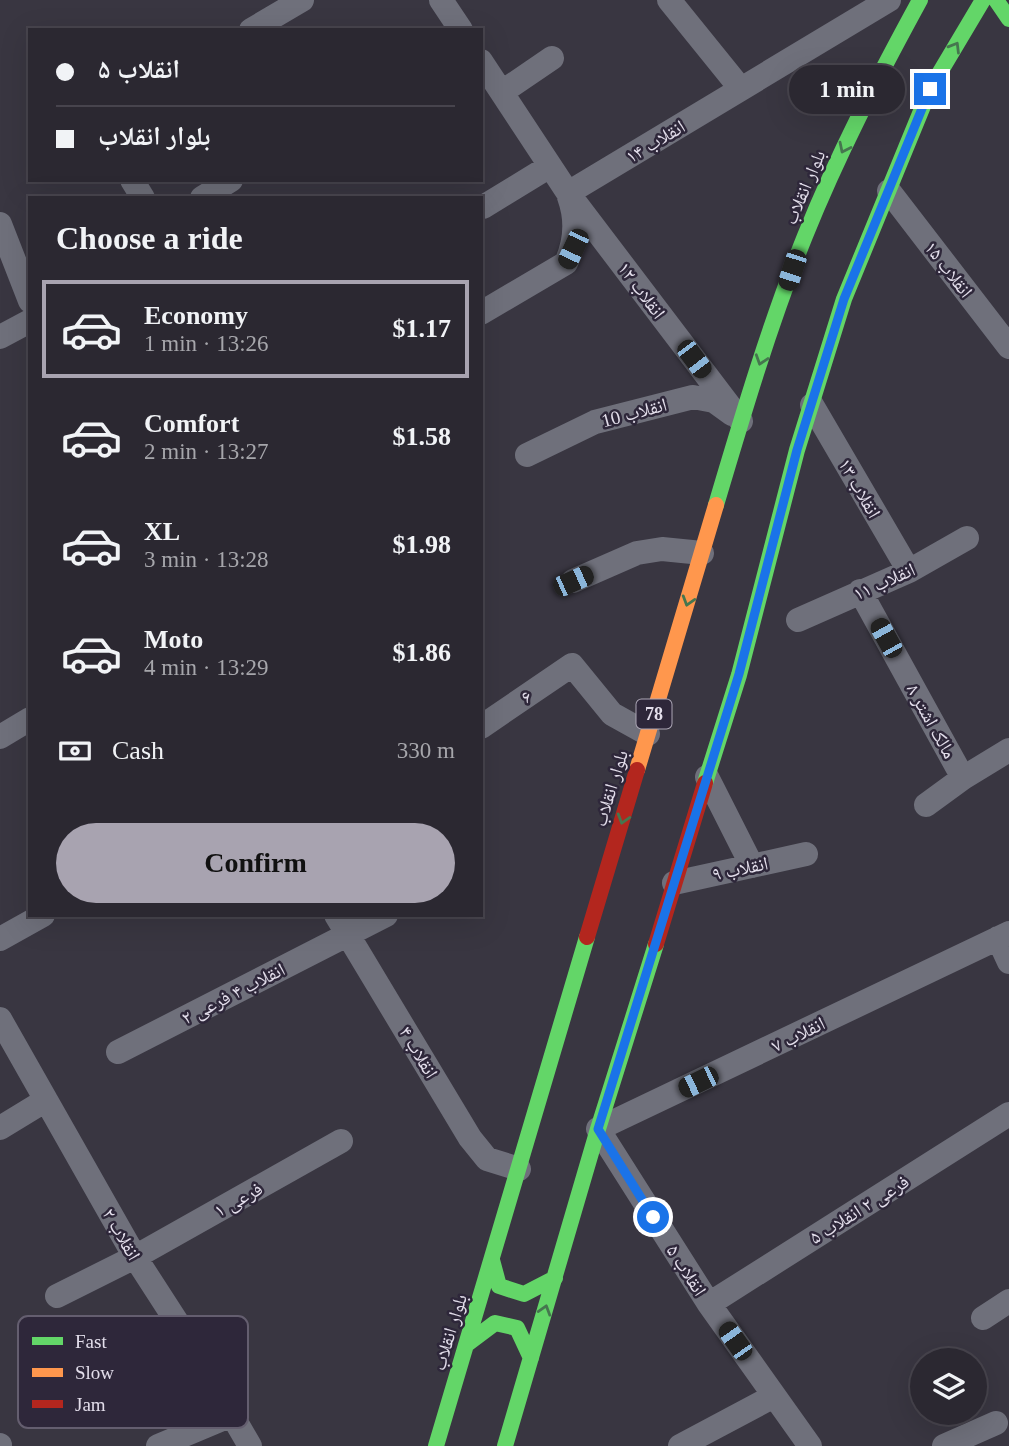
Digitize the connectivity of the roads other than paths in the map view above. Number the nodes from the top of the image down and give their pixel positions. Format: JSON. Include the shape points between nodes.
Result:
{"nodes":[{"id":1,"x":302,"y":0,"type":"edge"},
{"id":2,"x":441,"y":0,"type":"edge"},
{"id":3,"x":669,"y":0,"type":"edge"},
{"id":4,"x":889,"y":0,"type":"edge"},
{"id":5,"x":920,"y":0,"type":"edge"},
{"id":6,"x":983,"y":0,"type":"edge"},
{"id":7,"x":996,"y":0,"type":"edge"},
{"id":8,"x":1009,"y":18,"type":"edge"},
{"id":9,"x":254,"y":28,"type":"edge"},
{"id":10,"x":460,"y":28,"type":"edge"},
{"id":11,"x":552,"y":58,"type":"dead end"},
{"id":12,"x":483,"y":64,"type":"edge"},
{"id":13,"x":741,"y":89,"type":"junction"},
{"id":14,"x":502,"y":92,"type":"junction"},
{"id":15,"x":550,"y":166,"type":"junction"},
{"id":16,"x":228,"y":182,"type":"edge"},
{"id":17,"x":889,"y":191,"type":"junction"},
{"id":18,"x":568,"y":193,"type":"junction"},
{"id":19,"x":205,"y":196,"type":"edge"},
{"id":20,"x":483,"y":207,"type":"dead end"},
{"id":21,"x":0,"y":224,"type":"edge"},
{"id":22,"x":28,"y":296,"type":"edge"},
{"id":23,"x":483,"y":312,"type":"edge"},
{"id":24,"x":28,"y":322,"type":"edge"},
{"id":25,"x":0,"y":337,"type":"edge"},
{"id":26,"x":1009,"y":347,"type":"edge"},
{"id":27,"x":811,"y":405,"type":"junction"},
{"id":28,"x":741,"y":421,"type":"junction"},
{"id":29,"x":527,"y":455,"type":"dead end"},
{"id":30,"x":967,"y":538,"type":"dead end"},
{"id":31,"x":702,"y":553,"type":"junction"},
{"id":32,"x":909,"y":571,"type":"junction"},
{"id":33,"x":573,"y":581,"type":"dead end"},
{"id":34,"x":860,"y":591,"type":"junction"},
{"id":35,"x":798,"y":620,"type":"dead end"},
{"id":36,"x":28,"y":720,"type":"edge"},
{"id":37,"x":483,"y":726,"type":"edge"},
{"id":38,"x":648,"y":734,"type":"junction"},
{"id":39,"x":0,"y":737,"type":"edge"},
{"id":40,"x":1009,"y":750,"type":"edge"},
{"id":41,"x":707,"y":777,"type":"junction"},
{"id":42,"x":963,"y":778,"type":"junction"},
{"id":43,"x":926,"y":805,"type":"dead end"},
{"id":44,"x":806,"y":854,"type":"dead end"},
{"id":45,"x":752,"y":866,"type":"junction"},
{"id":46,"x":674,"y":883,"type":"junction"},
{"id":47,"x":39,"y":917,"type":"edge"},
{"id":48,"x":377,"y":917,"type":"edge"},
{"id":49,"x":341,"y":925,"type":"edge"},
{"id":50,"x":1003,"y":936,"type":"edge"},
{"id":51,"x":0,"y":939,"type":"edge"},
{"id":52,"x":1009,"y":962,"type":"edge"},
{"id":53,"x":0,"y":1018,"type":"edge"},
{"id":54,"x":118,"y":1052,"type":"dead end"},
{"id":55,"x":46,"y":1100,"type":"junction"},
{"id":56,"x":1009,"y":1114,"type":"edge"},
{"id":57,"x":0,"y":1128,"type":"edge"},
{"id":58,"x":598,"y":1129,"type":"junction"},
{"id":59,"x":341,"y":1141,"type":"dead end"},
{"id":60,"x":519,"y":1170,"type":"junction"},
{"id":61,"x":135,"y":1257,"type":"junction"},
{"id":62,"x":492,"y":1260,"type":"junction"},
{"id":63,"x":555,"y":1278,"type":"junction"},
{"id":64,"x":57,"y":1296,"type":"dead end"},
{"id":65,"x":1009,"y":1301,"type":"edge"},
{"id":66,"x":709,"y":1304,"type":"junction"},
{"id":67,"x":173,"y":1316,"type":"edge"},
{"id":68,"x":983,"y":1318,"type":"dead end"},
{"id":69,"x":467,"y":1344,"type":"junction"},
{"id":70,"x":531,"y":1358,"type":"junction"},
{"id":71,"x":774,"y":1396,"type":"junction"},
{"id":72,"x":996,"y":1423,"type":"dead end"},
{"id":73,"x":201,"y":1428,"type":"edge"},
{"id":74,"x":240,"y":1428,"type":"edge"},
{"id":75,"x":158,"y":1446,"type":"edge"},
{"id":76,"x":250,"y":1446,"type":"edge"},
{"id":77,"x":436,"y":1446,"type":"edge"},
{"id":78,"x":505,"y":1446,"type":"edge"},
{"id":79,"x":680,"y":1446,"type":"edge"},
{"id":80,"x":810,"y":1446,"type":"edge"},
{"id":81,"x":944,"y":1446,"type":"edge"}],
"edges":[{"from":1,"to":9,"type":"street"},
{"from":2,"to":10,"type":"street"},
{"from":3,"to":13,"type":"street"},
{"from":4,"to":13,"type":"street","name":"انقلاب ۱۴"},
{"from":5,"to":28,"type":"main road","name":"بلوار انقلاب","number":"78","one_way":true,"via":[[850,135],[792,270]]},
{"from":17,"to":6,"type":"main road","one_way":true,"via":[[930,89]]},
{"from":7,"to":8,"type":"main road"},
{"from":11,"to":14,"type":"street"},
{"from":12,"to":14,"type":"street","name":"انقلاب ۱۲"},
{"from":13,"to":18,"type":"street","name":"انقلاب ۱۴"},
{"from":14,"to":15,"type":"street","name":"انقلاب ۱۲"},
{"from":15,"to":18,"type":"street","name":"انقلاب ۱۲"},
{"from":15,"to":20,"type":"street"},
{"from":16,"to":19,"type":"street"},
{"from":17,"to":26,"type":"street","name":"انقلاب ۱۵"},
{"from":17,"to":27,"type":"main road","via":[[844,299]]},
{"from":18,"to":23,"type":"street","via":[[575,215],[573,249],[566,263]]},
{"from":18,"to":28,"type":"street","name":"انقلاب ۱۲"},
{"from":21,"to":22,"type":"street"},
{"from":24,"to":25,"type":"street"},
{"from":27,"to":32,"type":"street","name":"انقلاب ۱۳"},
{"from":27,"to":41,"type":"main road"},
{"from":28,"to":29,"type":"street","name":"انقلاب 10","via":[[714,401],[693,397],[595,422]]},
{"from":28,"to":31,"type":"main road","name":"بلوار انقلاب","number":"78"},
{"from":30,"to":32,"type":"street","name":"انقلاب ۱۱"},
{"from":31,"to":33,"type":"street","via":[[662,549],[636,553]]},
{"from":31,"to":38,"type":"main road","name":"بلوار انقلاب","number":"78","one_way":true},
{"from":32,"to":34,"type":"street","name":"انقلاب ۱۱"},
{"from":34,"to":35,"type":"street","name":"انقلاب ۱۱"},
{"from":34,"to":42,"type":"street","name":"مالک اشتر ۸"},
{"from":36,"to":39,"type":"street"},
{"from":37,"to":38,"type":"street","name":"۶","via":[[572,665],[612,714]]},
{"from":38,"to":60,"type":"main road","name":"بلوار انقلاب","number":"78","one_way":true},
{"from":40,"to":42,"type":"street","name":"مالک اشتر ۸"},
{"from":41,"to":45,"type":"street"},
{"from":41,"to":46,"type":"main road"},
{"from":42,"to":43,"type":"street","name":"مالک اشتر ۸"},
{"from":44,"to":45,"type":"street","name":"انقلاب ۹"},
{"from":45,"to":46,"type":"street","name":"انقلاب ۹"},
{"from":46,"to":58,"type":"main road"},
{"from":47,"to":51,"type":"street"},
{"from":48,"to":49,"type":"street","name":"انقلاب ۴ فرعی ۲"},
{"from":49,"to":54,"type":"street","name":"انقلاب ۴ فرعی ۲"},
{"from":49,"to":60,"type":"street","name":"انقلاب ۴","via":[[470,1138],[487,1159]]},
{"from":50,"to":52,"type":"street"},
{"from":50,"to":58,"type":"street","name":"انقلاب ۷"},
{"from":53,"to":55,"type":"street","name":"انقلاب ۲"},
{"from":55,"to":57,"type":"street"},
{"from":55,"to":61,"type":"street","name":"انقلاب ۲"},
{"from":56,"to":66,"type":"street","name":"فرعی ۲ انقلاب ۵"},
{"from":58,"to":63,"type":"main road"},
{"from":58,"to":66,"type":"street","name":"انقلاب ۵"},
{"from":59,"to":61,"type":"street","name":"فرعی ۱"},
{"from":60,"to":62,"type":"main road","name":"بلوار انقلاب","number":"78"},
{"from":61,"to":64,"type":"street","name":"فرعی ۱"},
{"from":61,"to":67,"type":"street","name":"انقلاب ۲"},
{"from":62,"to":63,"type":"main road","via":[[499,1286],[524,1294]]},
{"from":62,"to":69,"type":"main road","name":"بلوار انقلاب","number":"78"},
{"from":70,"to":63,"type":"main road","one_way":true},
{"from":65,"to":68,"type":"street"},
{"from":66,"to":71,"type":"street","name":"انقلاب ۵"},
{"from":69,"to":70,"type":"main road","via":[[495,1323],[517,1328]]},
{"from":69,"to":77,"type":"main road","name":"بلوار انقلاب","number":"78"},
{"from":70,"to":78,"type":"main road"},
{"from":71,"to":79,"type":"street"},
{"from":71,"to":80,"type":"street","name":"انقلاب ۵"},
{"from":72,"to":81,"type":"street"},
{"from":73,"to":75,"type":"street"},
{"from":74,"to":76,"type":"street","name":"انقلاب ۲"}]}
